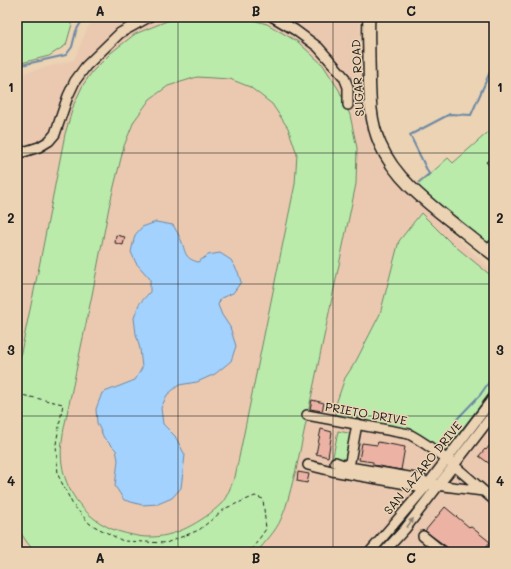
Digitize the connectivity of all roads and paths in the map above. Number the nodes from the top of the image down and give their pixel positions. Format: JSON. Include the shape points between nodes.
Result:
{"nodes":[{"id":1,"x":149,"y":17,"type":"edge"},
{"id":2,"x":273,"y":17,"type":"edge"},
{"id":3,"x":370,"y":17,"type":"edge"},
{"id":4,"x":348,"y":105,"type":"dead end"},
{"id":5,"x":17,"y":154,"type":"edge"},
{"id":6,"x":492,"y":250,"type":"edge"},
{"id":7,"x":17,"y":394,"type":"edge"},
{"id":8,"x":494,"y":397,"type":"edge"},
{"id":9,"x":494,"y":413,"type":"edge"},
{"id":10,"x":307,"y":415,"type":"dead end"},
{"id":11,"x":357,"y":424,"type":"junction"},
{"id":12,"x":450,"y":463,"type":"junction"},
{"id":13,"x":308,"y":465,"type":"dead end"},
{"id":14,"x":333,"y":466,"type":"junction"},
{"id":15,"x":349,"y":467,"type":"junction"},
{"id":16,"x":428,"y":484,"type":"junction"},
{"id":17,"x":438,"y":486,"type":"junction"},
{"id":18,"x":483,"y":491,"type":"junction"},
{"id":19,"x":494,"y":500,"type":"edge"},
{"id":20,"x":423,"y":536,"type":"dead end"},
{"id":21,"x":17,"y":544,"type":"edge"},
{"id":22,"x":494,"y":549,"type":"edge"},
{"id":23,"x":24,"y":552,"type":"edge"},
{"id":24,"x":250,"y":552,"type":"edge"},
{"id":25,"x":370,"y":552,"type":"edge"},
{"id":26,"x":384,"y":552,"type":"edge"},
{"id":27,"x":443,"y":552,"type":"edge"},
{"id":28,"x":492,"y":552,"type":"edge"}],
"edges":[{"from":1,"to":5,"type":"street","via":[[120,33],[86,66],[68,96],[56,134],[39,147]]},
{"from":2,"to":4,"type":"street","via":[[318,47],[334,64],[344,77],[348,88]]},
{"from":3,"to":6,"type":"main road","name":"SUGAR ROAD","via":[[370,99],[376,133],[383,151],[399,174],[422,198]]},
{"from":7,"to":24,"type":"path","via":[[63,404],[56,444],[58,475],[73,505],[90,524],[123,541],[166,543],[199,530],[226,508],[255,496],[263,499],[266,529]]},
{"from":8,"to":12,"type":"street","name":"SAN LAZARO DRIVE"},
{"from":9,"to":12,"type":"street","name":"SAN LAZARO DRIVE"},
{"from":10,"to":11,"type":"street","name":"PRIETO DRIVE"},
{"from":11,"to":12,"type":"street","name":"PRIETO DRIVE","via":[[409,434]]},
{"from":11,"to":15,"type":"street"},
{"from":12,"to":16,"type":"street","name":"SAN LAZARO DRIVE"},
{"from":12,"to":17,"type":"street","name":"SAN LAZARO DRIVE"},
{"from":12,"to":18,"type":"street","name":"PRIETO DRIVE"},
{"from":13,"to":14,"type":"street","via":[[322,469]]},
{"from":14,"to":15,"type":"street"},
{"from":14,"to":16,"type":"street","via":[[418,486]]},
{"from":15,"to":16,"type":"street","via":[[421,480]]},
{"from":16,"to":17,"type":"street"},
{"from":16,"to":25,"type":"street","name":"SAN LAZARO DRIVE"},
{"from":17,"to":18,"type":"street"},
{"from":26,"to":17,"type":"street","name":"SAN LAZARO DRIVE","one_way":true},
{"from":18,"to":19,"type":"street","name":"PRIETO DRIVE"},
{"from":20,"to":27,"type":"street"},
{"from":21,"to":23,"type":"path"},
{"from":22,"to":28,"type":"street"}]}
